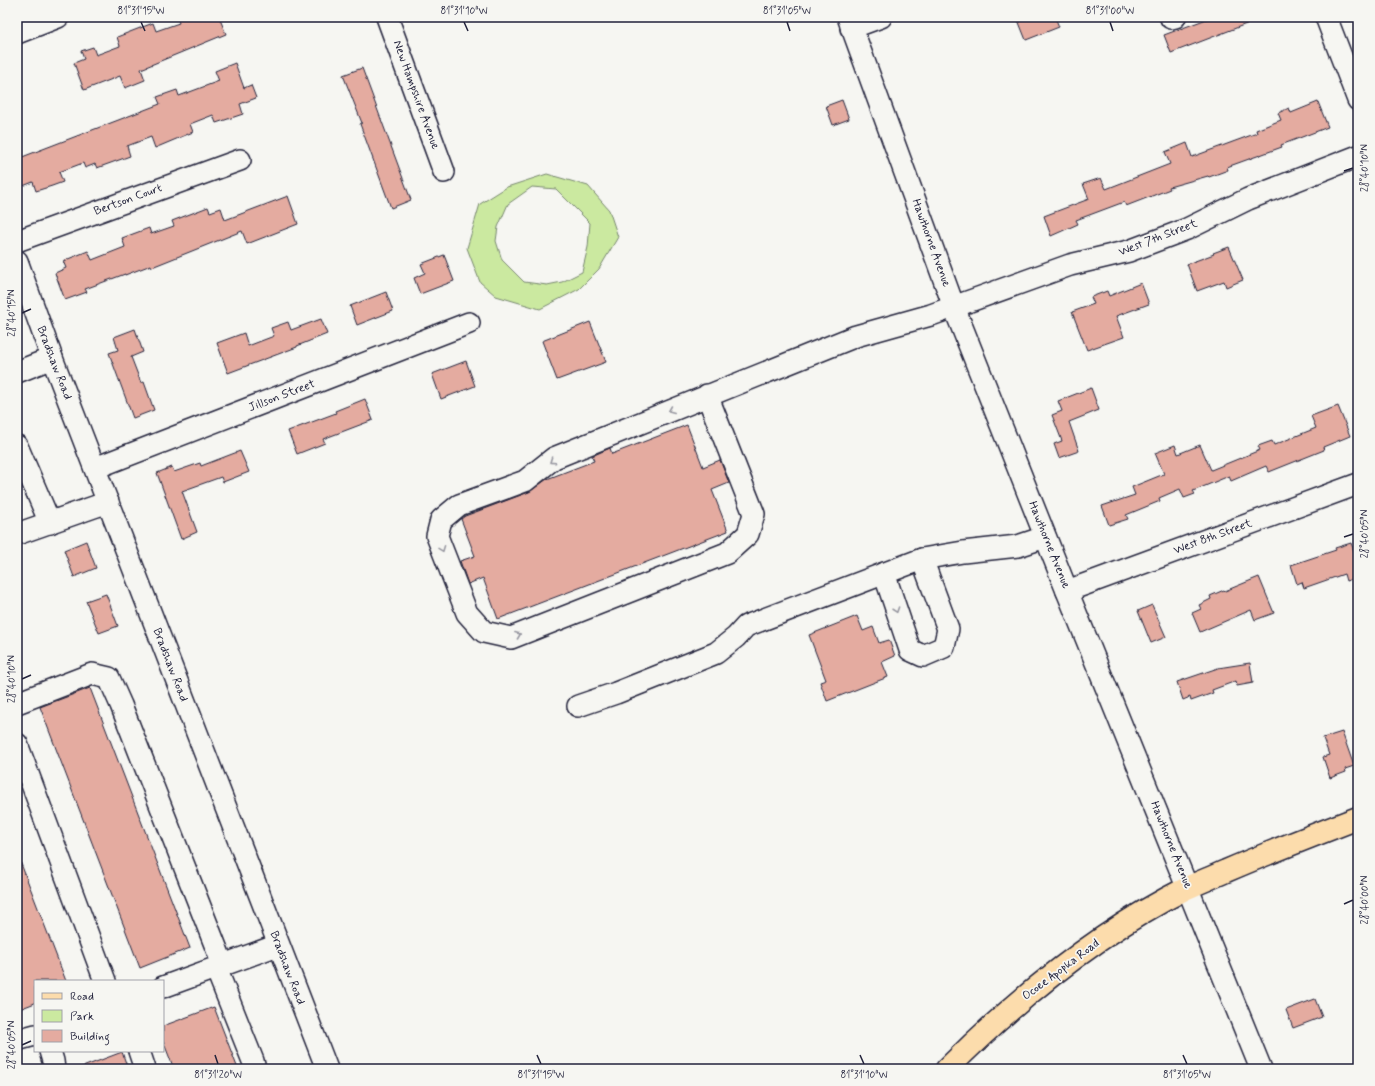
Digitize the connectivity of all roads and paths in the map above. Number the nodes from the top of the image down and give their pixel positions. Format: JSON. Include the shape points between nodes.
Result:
{"nodes":[{"id":1,"x":58,"y":17,"type":"edge"},
{"id":2,"x":387,"y":17,"type":"edge"},
{"id":3,"x":881,"y":17,"type":"edge"},
{"id":4,"x":1326,"y":17,"type":"edge"},
{"id":5,"x":850,"y":23,"type":"edge"},
{"id":6,"x":17,"y":33,"type":"edge"},
{"id":7,"x":1358,"y":100,"type":"edge"},
{"id":8,"x":1358,"y":156,"type":"edge"},
{"id":9,"x":240,"y":160,"type":"dead end"},
{"id":10,"x":444,"y":172,"type":"dead end"},
{"id":11,"x":17,"y":241,"type":"edge"},
{"id":12,"x":17,"y":260,"type":"edge"},
{"id":13,"x":954,"y":307,"type":"junction"},
{"id":14,"x":469,"y":323,"type":"dead end"},
{"id":15,"x":52,"y":358,"type":"junction"},
{"id":16,"x":17,"y":372,"type":"edge"},
{"id":17,"x":707,"y":395,"type":"junction"},
{"id":18,"x":17,"y":446,"type":"edge"},
{"id":19,"x":95,"y":468,"type":"junction"},
{"id":20,"x":1358,"y":484,"type":"edge"},
{"id":21,"x":108,"y":502,"type":"junction"},
{"id":22,"x":50,"y":523,"type":"junction"},
{"id":23,"x":17,"y":534,"type":"edge"},
{"id":24,"x":1046,"y":537,"type":"junction"},
{"id":25,"x":922,"y":559,"type":"junction"},
{"id":26,"x":884,"y":573,"type":"junction"},
{"id":27,"x":1067,"y":591,"type":"junction"},
{"id":28,"x":17,"y":703,"type":"edge"},
{"id":29,"x":578,"y":706,"type":"dead end"},
{"id":30,"x":17,"y":744,"type":"edge"},
{"id":31,"x":1358,"y":818,"type":"edge"},
{"id":32,"x":1188,"y":888,"type":"junction"},
{"id":33,"x":278,"y":945,"type":"junction"},
{"id":34,"x":219,"y":967,"type":"junction"},
{"id":35,"x":105,"y":980,"type":"edge"},
{"id":36,"x":164,"y":988,"type":"edge"},
{"id":37,"x":34,"y":1035,"type":"edge"},
{"id":38,"x":17,"y":1040,"type":"edge"},
{"id":39,"x":50,"y":1052,"type":"edge"},
{"id":40,"x":139,"y":1052,"type":"edge"},
{"id":41,"x":54,"y":1069,"type":"edge"},
{"id":42,"x":145,"y":1069,"type":"edge"},
{"id":43,"x":255,"y":1069,"type":"edge"},
{"id":44,"x":327,"y":1069,"type":"edge"},
{"id":45,"x":947,"y":1069,"type":"edge"},
{"id":46,"x":1261,"y":1069,"type":"edge"}],
"edges":[{"from":1,"to":6,"type":"street"},
{"from":2,"to":10,"type":"street","name":"New Hampshire Avenue"},
{"from":3,"to":5,"type":"street"},
{"from":4,"to":7,"type":"street"},
{"from":5,"to":13,"type":"street","name":"Hawthorne Avenue"},
{"from":8,"to":13,"type":"street","name":"West 7th Street","via":[[1248,199],[1187,229],[1129,251],[1070,265]]},
{"from":9,"to":11,"type":"street","name":"Bertson Court"},
{"from":12,"to":15,"type":"street","name":"Bradshaw Road"},
{"from":13,"to":17,"type":"street","name":"West 7th Street","via":[[856,336]]},
{"from":13,"to":24,"type":"street","name":"Hawthorne Avenue"},
{"from":14,"to":19,"type":"street","name":"Jillson Street"},
{"from":15,"to":16,"type":"street"},
{"from":15,"to":19,"type":"street","name":"Bradshaw Road"},
{"from":17,"to":17,"type":"street","name":"West 7th Street","one_way":true,"via":[[554,458],[525,481],[458,505],[440,520],[437,536],[467,613],[484,632],[511,638],[726,553],[748,534],[754,514]]},
{"from":18,"to":22,"type":"street"},
{"from":19,"to":21,"type":"street","name":"Bradshaw Road"},
{"from":20,"to":27,"type":"street","name":"West 8th Street"},
{"from":21,"to":22,"type":"street"},
{"from":21,"to":33,"type":"street","name":"Bradshaw Road"},
{"from":22,"to":23,"type":"street"},
{"from":24,"to":25,"type":"street","via":[[1018,546]]},
{"from":24,"to":27,"type":"street","name":"Hawthorne Avenue"},
{"from":25,"to":26,"type":"street"},
{"from":26,"to":25,"type":"street","one_way":true,"via":[[910,650],[923,656],[944,647],[948,629]]},
{"from":26,"to":29,"type":"street","via":[[746,626],[716,653]]},
{"from":27,"to":32,"type":"street","name":"Hawthorne Avenue"},
{"from":28,"to":34,"type":"street","via":[[92,674],[109,678]]},
{"from":30,"to":35,"type":"street"},
{"from":31,"to":32,"type":"main road","name":"Ocoee Apopka Road"},
{"from":32,"to":45,"type":"main road","name":"Ocoee Apopka Road","via":[[1084,951],[1043,981],[982,1034]]},
{"from":32,"to":46,"type":"street","name":"Hawthorne Avenue"},
{"from":33,"to":34,"type":"street"},
{"from":33,"to":44,"type":"street","name":"Bradshaw Road"},
{"from":34,"to":36,"type":"street"},
{"from":34,"to":43,"type":"street"},
{"from":37,"to":38,"type":"street"},
{"from":39,"to":41,"type":"street"},
{"from":40,"to":42,"type":"street"}]}
